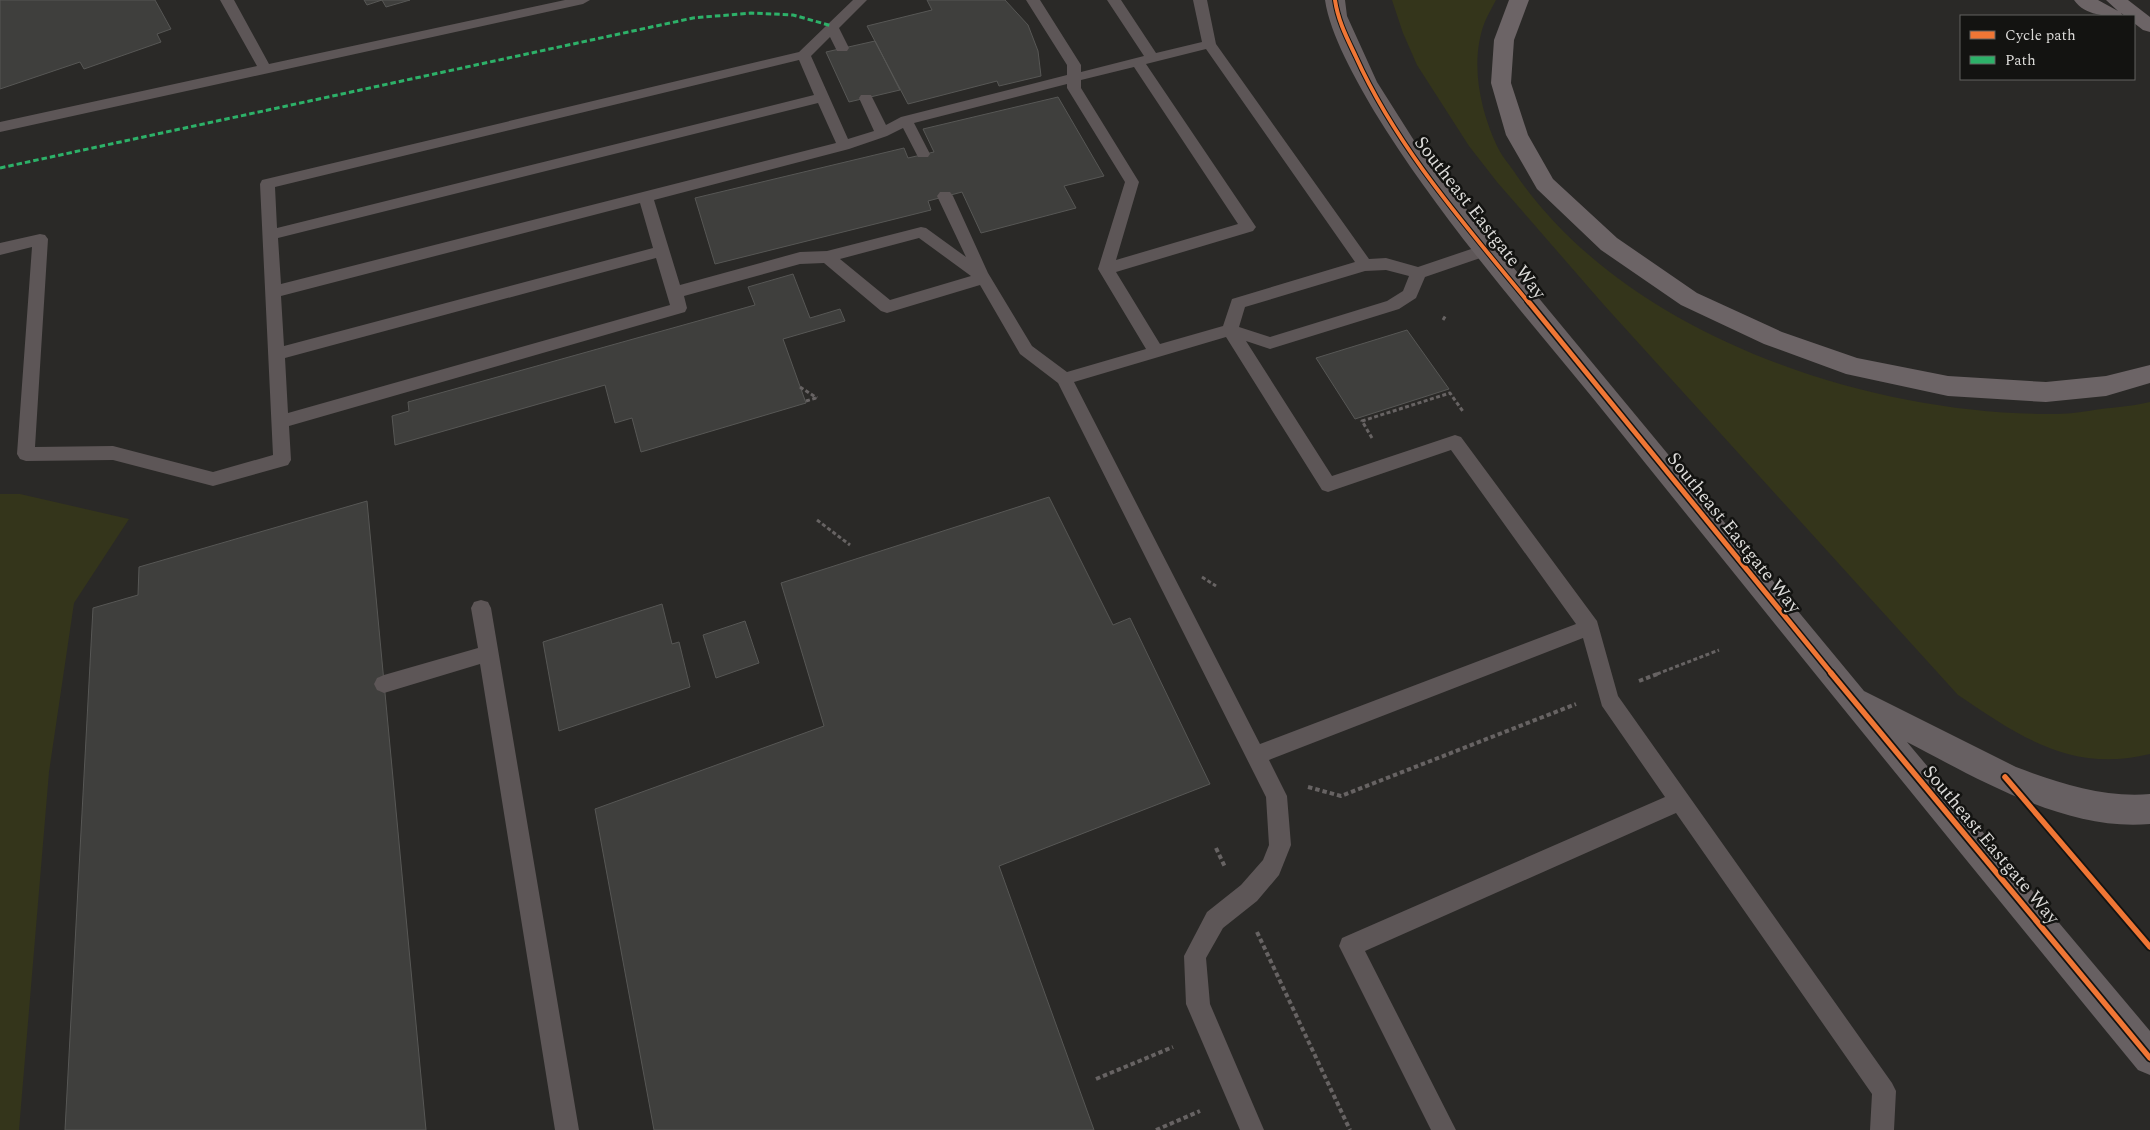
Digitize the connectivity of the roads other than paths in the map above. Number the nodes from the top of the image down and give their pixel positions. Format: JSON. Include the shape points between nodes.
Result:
{"nodes":[{"id":1,"x":227,"y":0,"type":"edge"},
{"id":2,"x":583,"y":0,"type":"edge"},
{"id":3,"x":860,"y":0,"type":"edge"},
{"id":4,"x":1033,"y":0,"type":"edge"},
{"id":5,"x":1114,"y":0,"type":"edge"},
{"id":6,"x":1200,"y":0,"type":"edge"},
{"id":7,"x":1335,"y":0,"type":"edge"},
{"id":8,"x":1519,"y":0,"type":"edge"},
{"id":9,"x":2084,"y":0,"type":"edge"},
{"id":10,"x":2116,"y":0,"type":"edge"},
{"id":11,"x":2111,"y":15,"type":"edge"},
{"id":12,"x":832,"y":26,"type":"junction"},
{"id":13,"x":2150,"y":26,"type":"edge"},
{"id":14,"x":2135,"y":29,"type":"edge"},
{"id":15,"x":2150,"y":39,"type":"edge"},
{"id":16,"x":1209,"y":44,"type":"junction"},
{"id":17,"x":842,"y":48,"type":"dead end"},
{"id":18,"x":804,"y":55,"type":"junction"},
{"id":19,"x":1152,"y":57,"type":"junction"},
{"id":20,"x":1136,"y":61,"type":"junction"},
{"id":21,"x":264,"y":69,"type":"junction"},
{"id":22,"x":1075,"y":77,"type":"junction"},
{"id":23,"x":823,"y":97,"type":"junction"},
{"id":24,"x":866,"y":98,"type":"dead end"},
{"id":25,"x":906,"y":120,"type":"junction"},
{"id":26,"x":0,"y":127,"type":"edge"},
{"id":27,"x":882,"y":133,"type":"junction"},
{"id":28,"x":844,"y":146,"type":"junction"},
{"id":29,"x":923,"y":154,"type":"dead end"},
{"id":30,"x":945,"y":196,"type":"dead end"},
{"id":31,"x":646,"y":197,"type":"junction"},
{"id":32,"x":270,"y":235,"type":"junction"},
{"id":33,"x":0,"y":249,"type":"edge"},
{"id":34,"x":1486,"y":250,"type":"junction"},
{"id":35,"x":662,"y":251,"type":"junction"},
{"id":36,"x":827,"y":257,"type":"junction"},
{"id":37,"x":1365,"y":265,"type":"junction"},
{"id":38,"x":1106,"y":269,"type":"junction"},
{"id":39,"x":1418,"y":273,"type":"junction"},
{"id":40,"x":984,"y":278,"type":"junction"},
{"id":41,"x":273,"y":292,"type":"junction"},
{"id":42,"x":674,"y":293,"type":"junction"},
{"id":43,"x":1230,"y":330,"type":"junction"},
{"id":44,"x":1156,"y":352,"type":"junction"},
{"id":45,"x":276,"y":354,"type":"junction"},
{"id":46,"x":2150,"y":374,"type":"edge"},
{"id":47,"x":1064,"y":379,"type":"junction"},
{"id":48,"x":280,"y":422,"type":"junction"},
{"id":49,"x":481,"y":608,"type":"dead end"},
{"id":50,"x":1590,"y":627,"type":"junction"},
{"id":51,"x":489,"y":652,"type":"junction"},
{"id":52,"x":384,"y":684,"type":"dead end"},
{"id":53,"x":1851,"y":698,"type":"junction"},
{"id":54,"x":1255,"y":756,"type":"junction"},
{"id":55,"x":1681,"y":801,"type":"junction"},
{"id":56,"x":2150,"y":808,"type":"edge"},
{"id":57,"x":2150,"y":1058,"type":"edge"},
{"id":58,"x":567,"y":1130,"type":"edge"},
{"id":59,"x":1252,"y":1130,"type":"edge"},
{"id":60,"x":1444,"y":1130,"type":"edge"},
{"id":61,"x":1882,"y":1130,"type":"edge"}],
"edges":[{"from":1,"to":21,"type":"lane"},
{"from":2,"to":21,"type":"lane"},
{"from":3,"to":12,"type":"lane"},
{"from":4,"to":22,"type":"lane","via":[[1074,65]]},
{"from":5,"to":19,"type":"lane"},
{"from":6,"to":16,"type":"lane"},
{"from":7,"to":34,"type":"main road","name":"Southeast Eastgate Way","via":[[1337,16],[1367,82],[1412,155]]},
{"from":8,"to":46,"type":"highway","via":[[1504,40],[1501,84],[1517,136],[1544,184],[1610,244],[1689,299],[1773,338],[1855,367],[1948,386],[2046,392],[2106,386]]},
{"from":9,"to":11,"type":"highway"},
{"from":10,"to":13,"type":"highway"},
{"from":12,"to":17,"type":"lane"},
{"from":12,"to":18,"type":"lane"},
{"from":14,"to":15,"type":"highway"},
{"from":16,"to":19,"type":"lane"},
{"from":16,"to":37,"type":"lane"},
{"from":18,"to":23,"type":"lane"},
{"from":18,"to":32,"type":"lane","via":[[267,184]]},
{"from":19,"to":20,"type":"lane"},
{"from":20,"to":22,"type":"lane"},
{"from":20,"to":38,"type":"lane","via":[[1248,226]]},
{"from":21,"to":26,"type":"lane"},
{"from":22,"to":25,"type":"lane"},
{"from":22,"to":38,"type":"lane","via":[[1074,88],[1132,182]]},
{"from":23,"to":28,"type":"lane"},
{"from":23,"to":32,"type":"lane"},
{"from":24,"to":27,"type":"lane"},
{"from":25,"to":27,"type":"lane"},
{"from":25,"to":29,"type":"lane"},
{"from":27,"to":28,"type":"lane"},
{"from":28,"to":31,"type":"lane"},
{"from":30,"to":40,"type":"lane"},
{"from":31,"to":35,"type":"lane"},
{"from":31,"to":41,"type":"lane"},
{"from":32,"to":41,"type":"lane"},
{"from":33,"to":48,"type":"lane","via":[[40,239],[26,454],[113,453],[213,478],[282,460]]},
{"from":34,"to":39,"type":"lane"},
{"from":34,"to":53,"type":"main road","name":"Southeast Eastgate Way"},
{"from":35,"to":42,"type":"lane"},
{"from":35,"to":45,"type":"lane"},
{"from":36,"to":40,"type":"lane","via":[[920,232]]},
{"from":36,"to":40,"type":"lane","via":[[887,307]]},
{"from":36,"to":42,"type":"lane","via":[[800,258]]},
{"from":37,"to":39,"type":"lane","via":[[1386,264]]},
{"from":37,"to":43,"type":"lane","via":[[1238,303]]},
{"from":38,"to":44,"type":"lane"},
{"from":39,"to":43,"type":"lane","via":[[1410,294],[1393,305],[1270,343]]},
{"from":40,"to":47,"type":"lane","via":[[1026,350]]},
{"from":41,"to":45,"type":"lane"},
{"from":42,"to":48,"type":"lane","via":[[679,308]]},
{"from":43,"to":44,"type":"lane"},
{"from":43,"to":50,"type":"lane","via":[[1328,485],[1455,442]]},
{"from":44,"to":47,"type":"lane"},
{"from":45,"to":48,"type":"lane"},
{"from":47,"to":54,"type":"lane"},
{"from":49,"to":51,"type":"lane"},
{"from":50,"to":54,"type":"lane"},
{"from":50,"to":55,"type":"lane","via":[[1609,700]]},
{"from":51,"to":52,"type":"lane"},
{"from":51,"to":58,"type":"lane"},
{"from":53,"to":56,"type":"main road","via":[[2040,791],[2082,804],[2139,810]]},
{"from":53,"to":57,"type":"main road","name":"Southeast Eastgate Way"},
{"from":54,"to":59,"type":"lane","via":[[1276,796],[1280,845],[1271,867],[1249,893],[1215,920],[1194,956],[1198,1004]]},
{"from":55,"to":60,"type":"lane","via":[[1350,946]]},
{"from":55,"to":61,"type":"lane","via":[[1884,1091]]}]}
